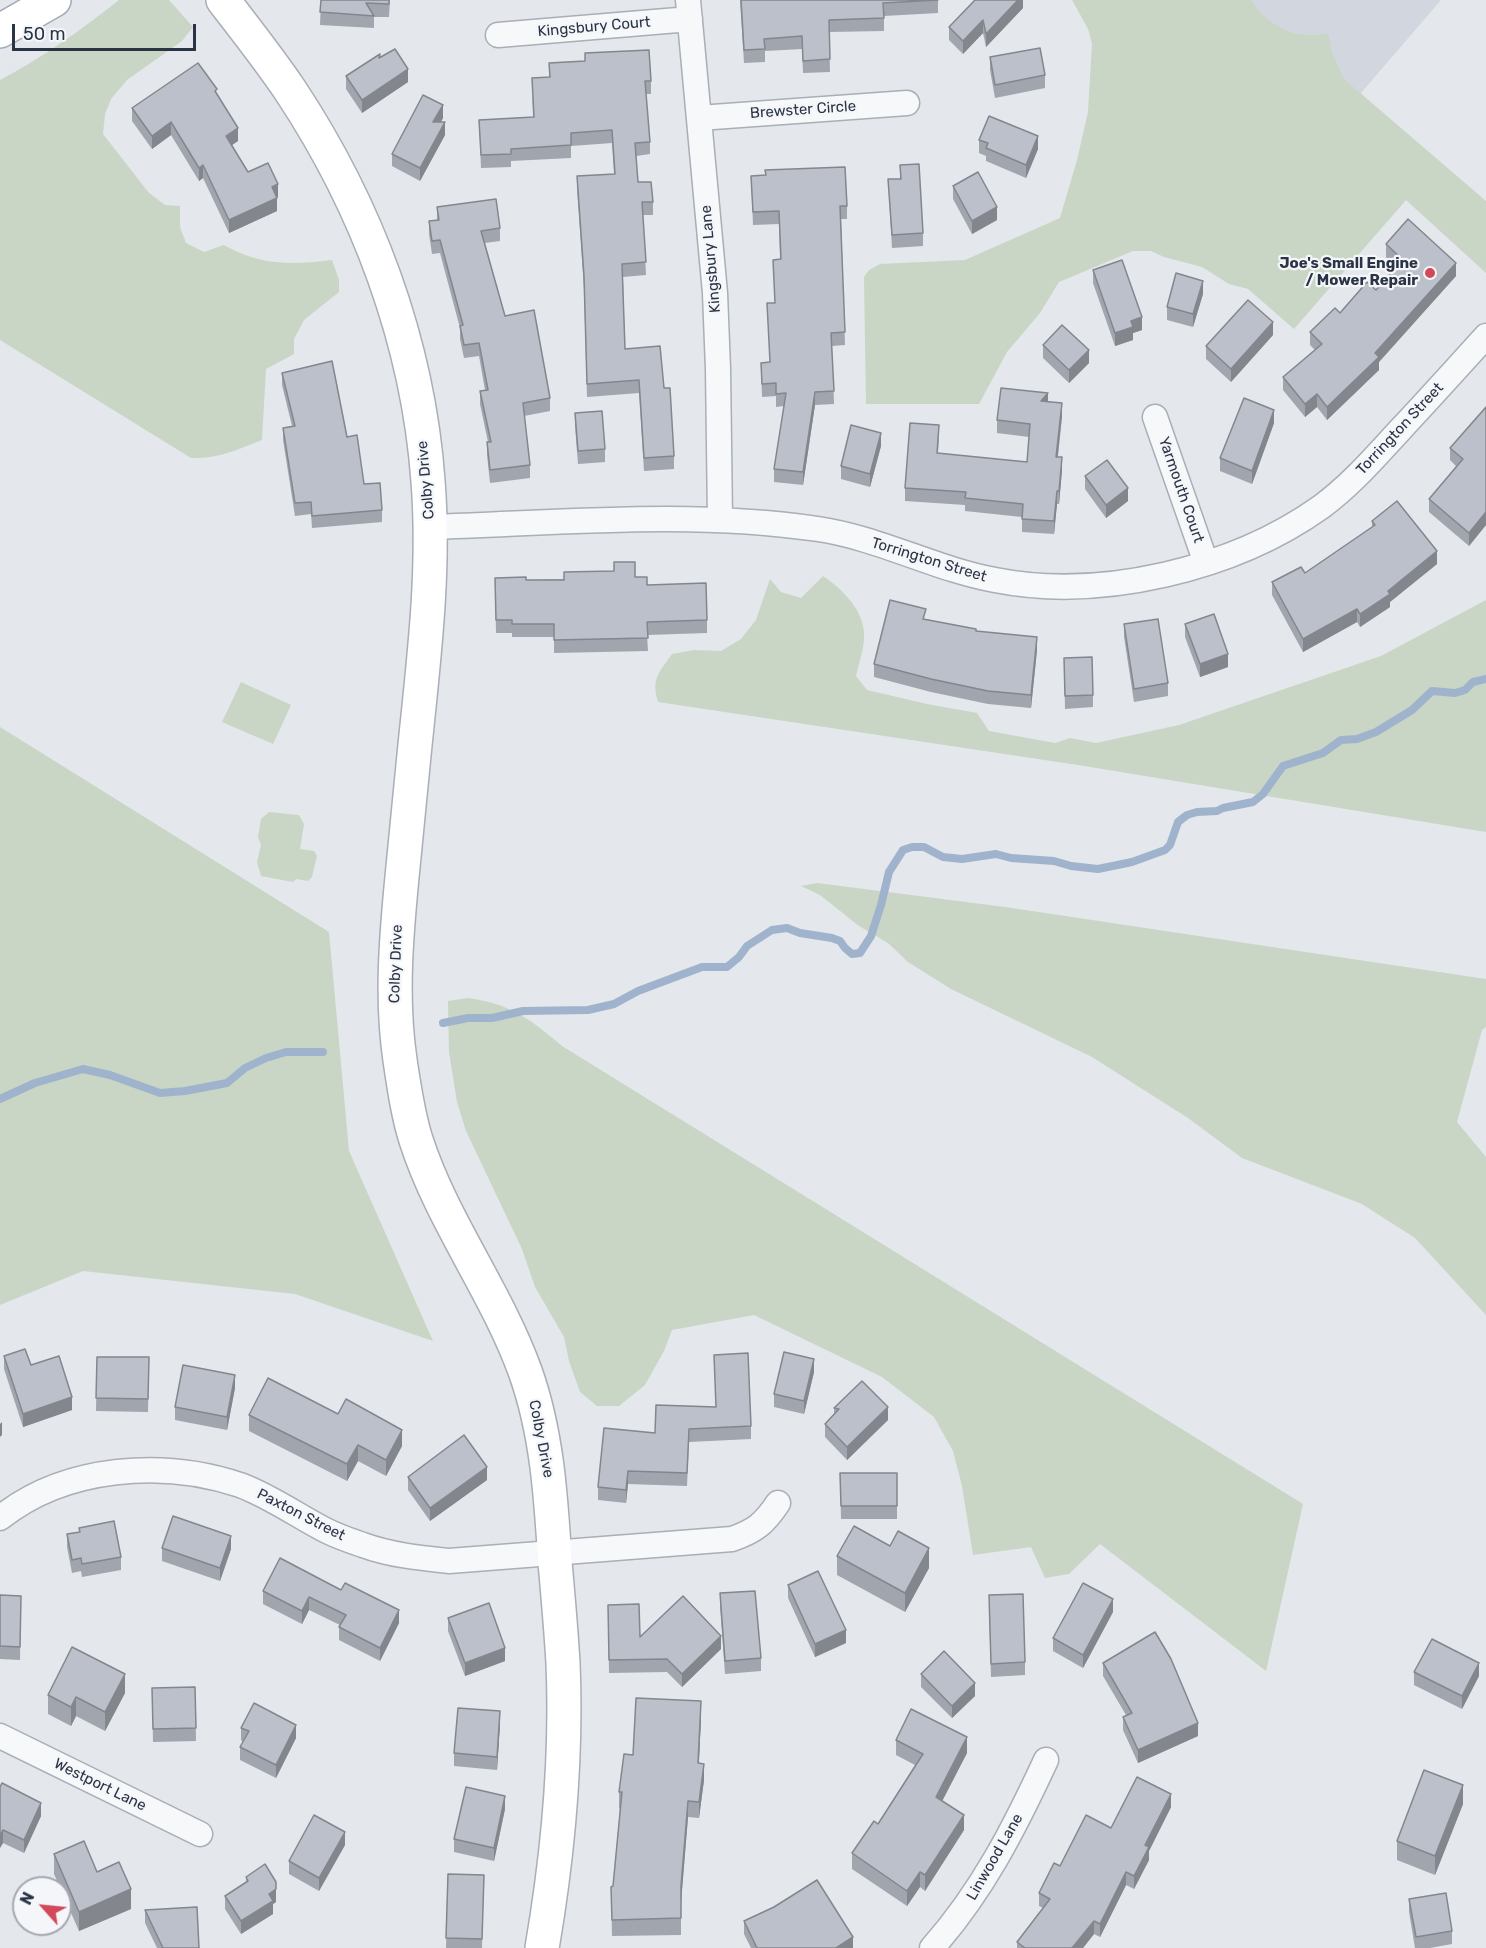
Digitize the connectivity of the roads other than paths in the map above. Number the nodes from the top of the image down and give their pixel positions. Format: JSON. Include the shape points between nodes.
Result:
{"nodes":[{"id":1,"x":54,"y":0,"type":"edge"},
{"id":2,"x":223,"y":0,"type":"edge"},
{"id":3,"x":689,"y":9,"type":"edge"},
{"id":4,"x":0,"y":31,"type":"edge"},
{"id":5,"x":498,"y":35,"type":"dead end"},
{"id":6,"x":907,"y":103,"type":"dead end"},
{"id":7,"x":699,"y":118,"type":"junction"},
{"id":8,"x":1486,"y":336,"type":"edge"},
{"id":9,"x":1155,"y":417,"type":"dead end"},
{"id":10,"x":720,"y":519,"type":"junction"},
{"id":11,"x":430,"y":527,"type":"junction"},
{"id":12,"x":1206,"y":563,"type":"junction"},
{"id":13,"x":778,"y":1503,"type":"dead end"},
{"id":14,"x":0,"y":1518,"type":"edge"},
{"id":15,"x":555,"y":1552,"type":"junction"},
{"id":16,"x":0,"y":1736,"type":"edge"},
{"id":17,"x":1046,"y":1760,"type":"dead end"},
{"id":18,"x":200,"y":1834,"type":"dead end"},
{"id":19,"x":542,"y":1948,"type":"edge"},
{"id":20,"x":932,"y":1948,"type":"edge"}],
"edges":[{"from":1,"to":4,"type":"street"},
{"from":2,"to":11,"type":"street","name":"Colby Drive","via":[[271,63],[313,128],[360,215],[375,252],[402,331],[413,379],[425,445]]},
{"from":3,"to":5,"type":"street","name":"Kingsbury Court"},
{"from":3,"to":7,"type":"street","name":"Kingsbury Lane"},
{"from":6,"to":7,"type":"street","name":"Brewster Circle"},
{"from":7,"to":10,"type":"street","name":"Kingsbury Lane","via":[[715,293]]},
{"from":8,"to":12,"type":"street","name":"Torrington Street","via":[[1365,468],[1321,506],[1256,543]]},
{"from":9,"to":12,"type":"street","name":"Yarmouth Court"},
{"from":10,"to":11,"type":"street","name":"Torrington Street"},
{"from":10,"to":12,"type":"street","name":"Torrington Street","via":[[822,530],[974,576],[1023,584],[1119,583]]},
{"from":11,"to":15,"type":"street","name":"Colby Drive","via":[[427,629],[394,964],[396,1031],[416,1141],[528,1378],[548,1471]]},
{"from":13,"to":15,"type":"street","name":"Paxton Street","via":[[751,1532],[732,1539]]},
{"from":14,"to":15,"type":"street","name":"Paxton Street","via":[[39,1495],[77,1480],[108,1472],[155,1470],[195,1473],[240,1485],[326,1530],[365,1546],[406,1556],[448,1561]]},
{"from":15,"to":19,"type":"street","name":"Colby Drive","via":[[563,1665],[563,1750],[552,1883]]},
{"from":16,"to":18,"type":"street","name":"Westport Lane"},
{"from":17,"to":20,"type":"street","name":"Linwood Lane","via":[[983,1882]]}]}
